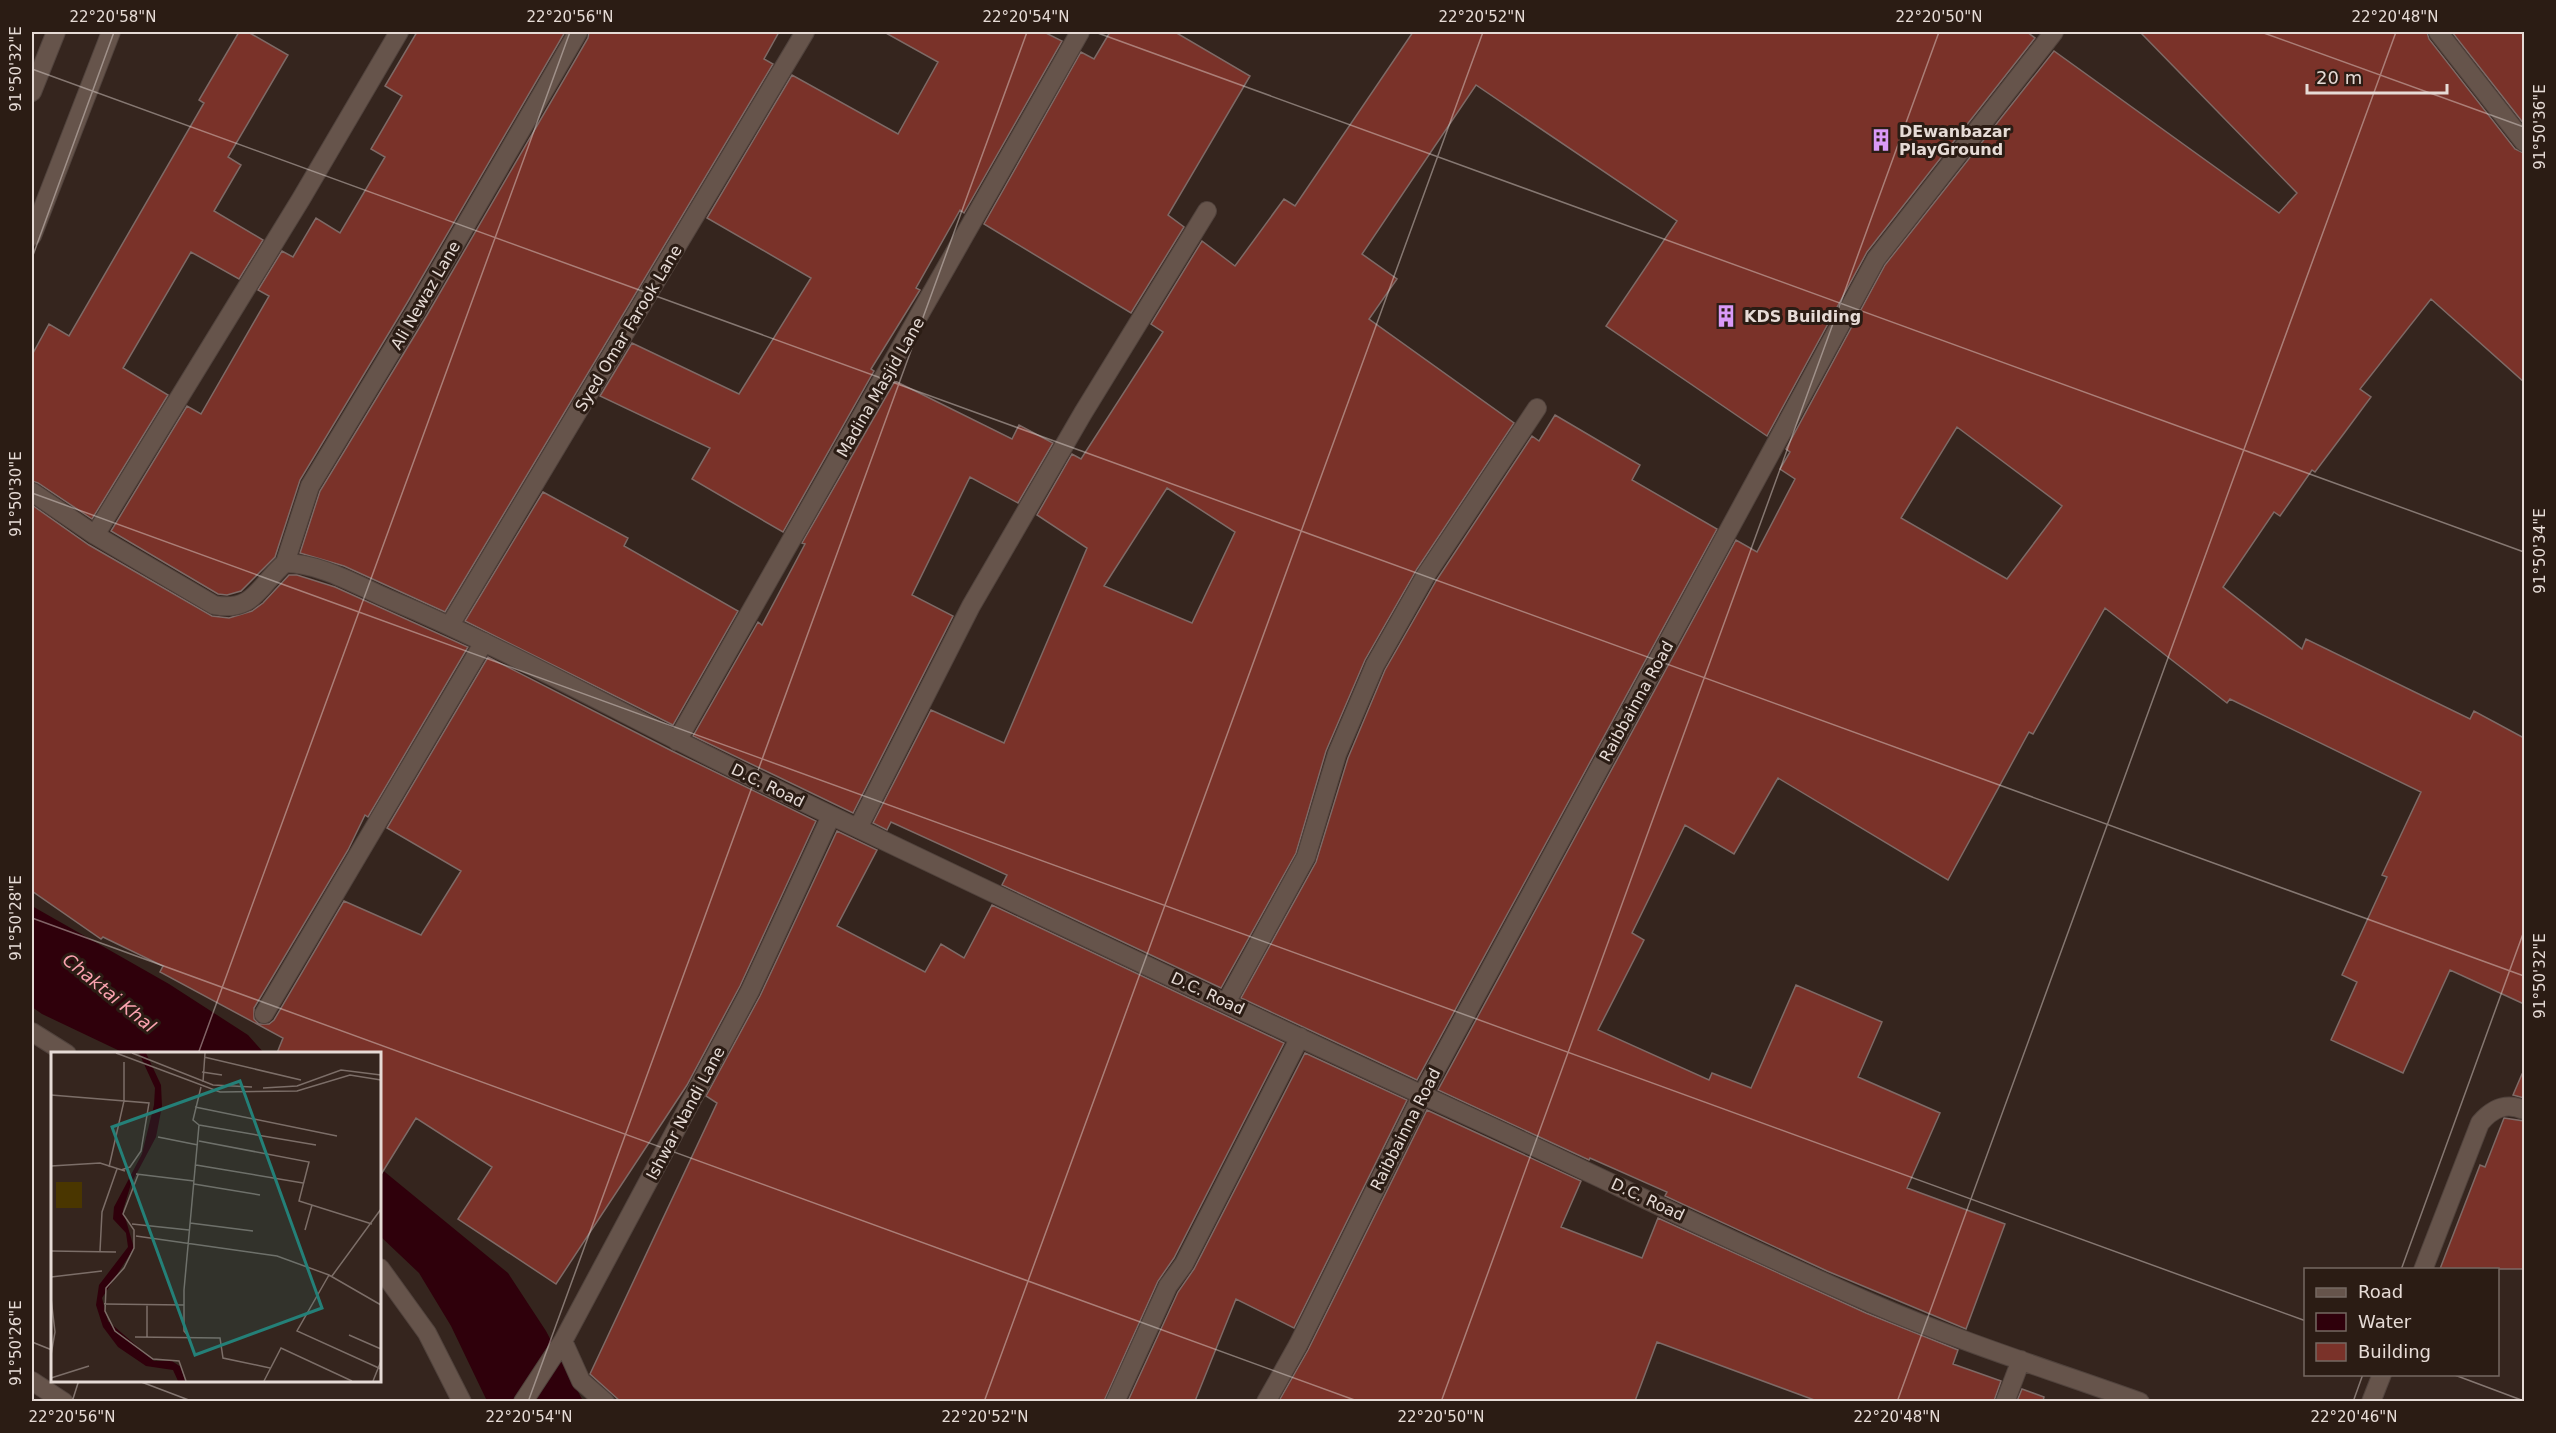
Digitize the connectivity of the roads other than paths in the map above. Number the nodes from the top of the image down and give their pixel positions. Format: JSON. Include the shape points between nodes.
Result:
{"nodes":[{"id":1,"x":56,"y":32,"type":"edge"},
{"id":2,"x":111,"y":32,"type":"edge"},
{"id":3,"x":399,"y":32,"type":"edge"},
{"id":4,"x":578,"y":32,"type":"edge"},
{"id":5,"x":805,"y":32,"type":"edge"},
{"id":6,"x":1080,"y":32,"type":"edge"},
{"id":7,"x":2054,"y":32,"type":"edge"},
{"id":8,"x":2438,"y":32,"type":"edge"},
{"id":9,"x":32,"y":92,"type":"edge"},
{"id":10,"x":2524,"y":142,"type":"edge"},
{"id":11,"x":1207,"y":211,"type":"dead end"},
{"id":12,"x":33,"y":231,"type":"edge"},
{"id":13,"x":1537,"y":408,"type":"dead end"},
{"id":14,"x":32,"y":492,"type":"edge"},
{"id":15,"x":95,"y":535,"type":"junction"},
{"id":16,"x":285,"y":563,"type":"junction"},
{"id":17,"x":450,"y":625,"type":"junction"},
{"id":18,"x":484,"y":642,"type":"junction"},
{"id":19,"x":677,"y":741,"type":"junction"},
{"id":20,"x":831,"y":816,"type":"junction"},
{"id":21,"x":858,"y":828,"type":"junction"},
{"id":22,"x":1227,"y":1002,"type":"junction"},
{"id":23,"x":264,"y":1014,"type":"dead end"},
{"id":24,"x":32,"y":1032,"type":"edge"},
{"id":25,"x":1300,"y":1037,"type":"junction"},
{"id":26,"x":66,"y":1052,"type":"edge"},
{"id":27,"x":1422,"y":1095,"type":"junction"},
{"id":28,"x":2524,"y":1110,"type":"edge"},
{"id":29,"x":2423,"y":1268,"type":"edge"},
{"id":30,"x":381,"y":1269,"type":"edge"},
{"id":31,"x":563,"y":1341,"type":"junction"},
{"id":32,"x":2021,"y":1360,"type":"junction"},
{"id":33,"x":2381,"y":1376,"type":"edge"},
{"id":34,"x":32,"y":1381,"type":"edge"},
{"id":35,"x":63,"y":1401,"type":"edge"},
{"id":36,"x":462,"y":1401,"type":"edge"},
{"id":37,"x":523,"y":1401,"type":"edge"},
{"id":38,"x":604,"y":1401,"type":"edge"},
{"id":39,"x":1115,"y":1401,"type":"edge"},
{"id":40,"x":1266,"y":1401,"type":"edge"},
{"id":41,"x":2005,"y":1401,"type":"edge"},
{"id":42,"x":2140,"y":1401,"type":"edge"},
{"id":43,"x":2371,"y":1401,"type":"edge"}],
"edges":[{"from":1,"to":9,"type":"street"},
{"from":2,"to":12,"type":"street"},
{"from":3,"to":15,"type":"street"},
{"from":4,"to":16,"type":"street","name":"Ali Newaz Lane","via":[[310,486]]},
{"from":5,"to":17,"type":"street","name":"Syed Omar Farook Lane"},
{"from":6,"to":19,"type":"street","name":"Madina Masjid Lane"},
{"from":7,"to":27,"type":"street","name":"Raibbainna Road","via":[[1876,259]]},
{"from":8,"to":10,"type":"street"},
{"from":11,"to":21,"type":"street","via":[[971,606]]},
{"from":13,"to":22,"type":"street","via":[[1426,575],[1375,665],[1337,754],[1306,857]]},
{"from":14,"to":15,"type":"street"},
{"from":15,"to":16,"type":"street","via":[[223,607],[236,608],[250,600]]},
{"from":16,"to":17,"type":"street","name":"D.C. Road","via":[[300,563],[323,571]]},
{"from":17,"to":18,"type":"street","name":"D.C. Road"},
{"from":18,"to":19,"type":"street","name":"D.C. Road"},
{"from":18,"to":23,"type":"street"},
{"from":19,"to":20,"type":"street","name":"D.C. Road"},
{"from":20,"to":21,"type":"street","name":"D.C. Road"},
{"from":20,"to":31,"type":"street","name":"Ishwar Nandi Lane","via":[[750,992]]},
{"from":21,"to":22,"type":"street","name":"D.C. Road"},
{"from":22,"to":25,"type":"street","name":"D.C. Road"},
{"from":24,"to":26,"type":"street"},
{"from":25,"to":27,"type":"street","name":"D.C. Road"},
{"from":25,"to":39,"type":"street","via":[[1184,1264],[1168,1286]]},
{"from":27,"to":32,"type":"street","name":"D.C. Road","via":[[1874,1305]]},
{"from":27,"to":40,"type":"street","name":"Raibbainna Road","via":[[1298,1345]]},
{"from":28,"to":29,"type":"street","via":[[2500,1107],[2480,1123]]},
{"from":30,"to":36,"type":"street","via":[[427,1333]]},
{"from":31,"to":37,"type":"street","name":"Ishwar Nandi Lane"},
{"from":31,"to":38,"type":"street","via":[[581,1381]]},
{"from":32,"to":41,"type":"street"},
{"from":32,"to":42,"type":"street","name":"D.C. Road"},
{"from":33,"to":43,"type":"street"},
{"from":34,"to":35,"type":"street"}]}
